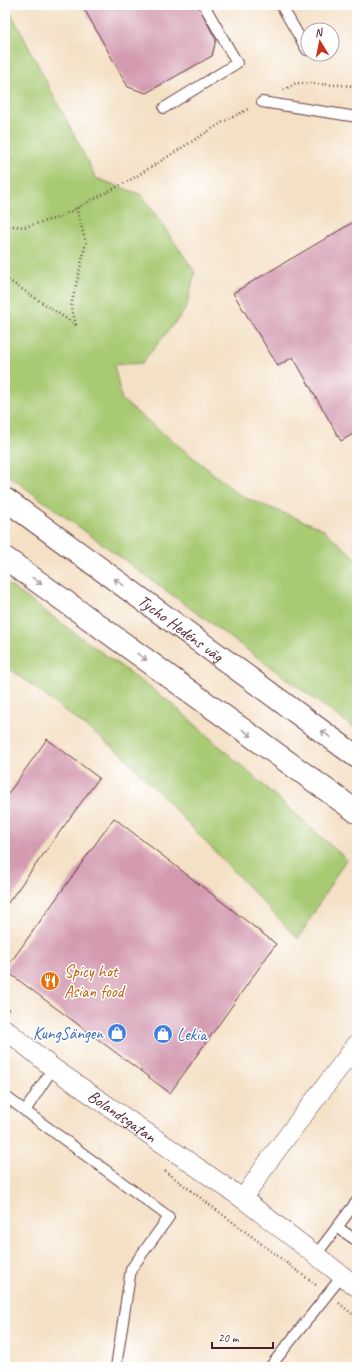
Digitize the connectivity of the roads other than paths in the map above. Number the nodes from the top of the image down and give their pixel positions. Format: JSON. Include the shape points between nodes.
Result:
{"nodes":[{"id":1,"x":204,"y":5,"type":"edge"},
{"id":2,"x":281,"y":5,"type":"edge"},
{"id":3,"x":300,"y":38,"type":"edge"},
{"id":4,"x":262,"y":102,"type":"road end"},
{"id":5,"x":164,"y":108,"type":"dead end"},
{"id":6,"x":357,"y":117,"type":"edge"},
{"id":7,"x":5,"y":499,"type":"edge"},
{"id":8,"x":5,"y":558,"type":"edge"},
{"id":9,"x":357,"y":757,"type":"edge"},
{"id":10,"x":357,"y":812,"type":"edge"},
{"id":11,"x":5,"y":1029,"type":"edge"},
{"id":12,"x":357,"y":1044,"type":"edge"},
{"id":13,"x":53,"y":1068,"type":"junction"},
{"id":14,"x":5,"y":1096,"type":"edge"},
{"id":15,"x":25,"y":1111,"type":"junction"},
{"id":16,"x":243,"y":1199,"type":"junction"},
{"id":17,"x":357,"y":1201,"type":"edge"},
{"id":18,"x":337,"y":1227,"type":"junction"},
{"id":19,"x":357,"y":1241,"type":"edge"},
{"id":20,"x":315,"y":1256,"type":"junction"},
{"id":21,"x":342,"y":1276,"type":"junction"},
{"id":22,"x":357,"y":1287,"type":"edge"},
{"id":23,"x":116,"y":1367,"type":"edge"},
{"id":24,"x":270,"y":1367,"type":"edge"}],
"edges":[{"from":1,"to":5,"type":"lane","via":[[238,63]]},
{"from":2,"to":3,"type":"lane"},
{"from":4,"to":6,"type":"lane"},
{"from":9,"to":7,"type":"main road","name":"Tycho Hedéns väg","one_way":true},
{"from":8,"to":10,"type":"main road","one_way":true},
{"from":11,"to":13,"type":"street","name":"Bolandsgatan"},
{"from":12,"to":16,"type":"street","via":[[270,1158]]},
{"from":13,"to":15,"type":"lane"},
{"from":13,"to":16,"type":"street","name":"Bolandsgatan"},
{"from":14,"to":15,"type":"lane"},
{"from":15,"to":23,"type":"lane","via":[[169,1217],[131,1269]]},
{"from":16,"to":20,"type":"street","name":"Bolandsgatan"},
{"from":17,"to":18,"type":"lane"},
{"from":18,"to":19,"type":"lane"},
{"from":18,"to":20,"type":"lane"},
{"from":20,"to":21,"type":"street","name":"Bolandsgatan"},
{"from":21,"to":22,"type":"street","name":"Bolandsgatan"},
{"from":21,"to":24,"type":"lane"}]}
